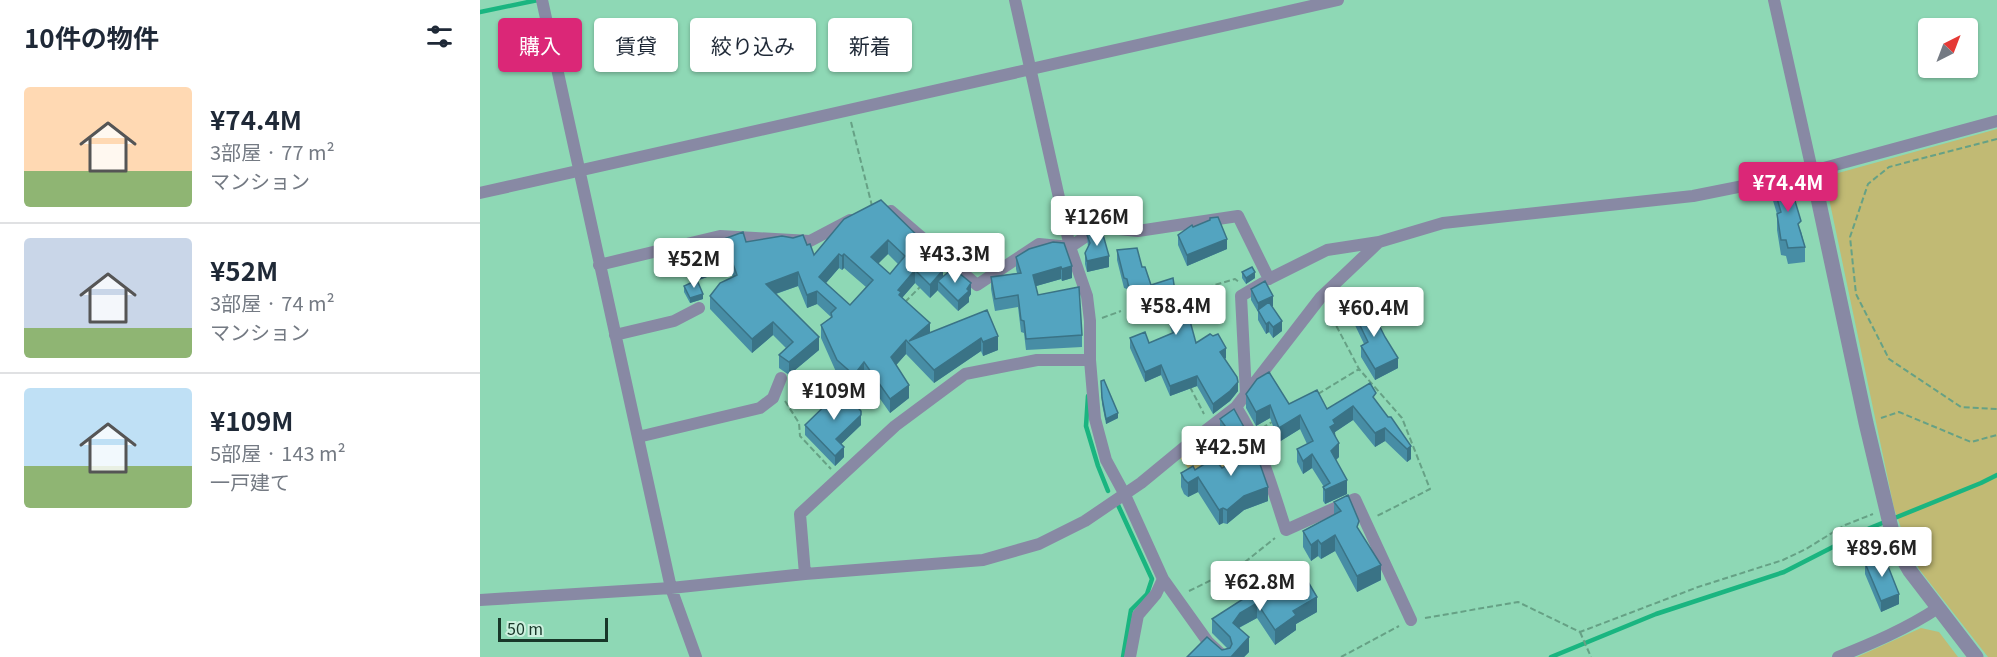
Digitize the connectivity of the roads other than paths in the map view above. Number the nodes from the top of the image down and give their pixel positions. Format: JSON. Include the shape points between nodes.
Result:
{"nodes":[{"id":1,"x":1015,"y":0,"type":"edge"},
{"id":2,"x":1338,"y":0,"type":"edge"},
{"id":3,"x":1773,"y":0,"type":"edge"},
{"id":4,"x":542,"y":2,"type":"edge"},
{"id":5,"x":1029,"y":69,"type":"junction"},
{"id":6,"x":1997,"y":121,"type":"edge"},
{"id":7,"x":581,"y":170,"type":"junction"},
{"id":8,"x":1812,"y":170,"type":"junction"},
{"id":9,"x":480,"y":193,"type":"edge"},
{"id":10,"x":1379,"y":242,"type":"junction"},
{"id":11,"x":1070,"y":248,"type":"junction"},
{"id":12,"x":599,"y":265,"type":"junction"},
{"id":13,"x":1269,"y":279,"type":"junction"},
{"id":14,"x":699,"y":308,"type":"dead end"},
{"id":15,"x":615,"y":335,"type":"junction"},
{"id":16,"x":1090,"y":360,"type":"junction"},
{"id":17,"x":779,"y":383,"type":"road end"},
{"id":18,"x":1246,"y":394,"type":"junction"},
{"id":19,"x":1236,"y":407,"type":"junction"},
{"id":20,"x":638,"y":437,"type":"junction"},
{"id":21,"x":1125,"y":495,"type":"junction"},
{"id":22,"x":805,"y":574,"type":"junction"},
{"id":23,"x":1163,"y":579,"type":"junction"},
{"id":24,"x":671,"y":588,"type":"junction"},
{"id":25,"x":480,"y":600,"type":"edge"},
{"id":26,"x":1938,"y":608,"type":"junction"},
{"id":27,"x":1411,"y":621,"type":"road end"},
{"id":28,"x":696,"y":657,"type":"edge"},
{"id":29,"x":1130,"y":657,"type":"edge"},
{"id":30,"x":1224,"y":657,"type":"edge"},
{"id":31,"x":1838,"y":657,"type":"edge"},
{"id":32,"x":1976,"y":657,"type":"edge"}],
"edges":[{"from":1,"to":5,"type":"street"},
{"from":2,"to":5,"type":"street"},
{"from":3,"to":8,"type":"street"},
{"from":4,"to":7,"type":"street"},
{"from":5,"to":7,"type":"street"},
{"from":5,"to":11,"type":"street"},
{"from":6,"to":8,"type":"street"},
{"from":7,"to":9,"type":"street"},
{"from":7,"to":12,"type":"street"},
{"from":8,"to":10,"type":"street","via":[[1693,196],[1443,223]]},
{"from":8,"to":26,"type":"street","via":[[1888,516],[1899,552]]},
{"from":10,"to":13,"type":"street","via":[[1327,250]]},
{"from":10,"to":18,"type":"street","via":[[1321,297]]},
{"from":11,"to":12,"type":"street","via":[[1039,244],[977,285],[882,204],[810,242],[720,236]]},
{"from":11,"to":13,"type":"street","via":[[1100,227],[1138,231],[1238,216]]},
{"from":11,"to":16,"type":"street","via":[[1087,296]]},
{"from":12,"to":15,"type":"street"},
{"from":13,"to":18,"type":"street","via":[[1241,296]]},
{"from":14,"to":15,"type":"street","via":[[674,321]]},
{"from":15,"to":20,"type":"street"},
{"from":16,"to":21,"type":"street","via":[[1095,419],[1106,460]]},
{"from":16,"to":22,"type":"street","via":[[1037,360],[965,374],[895,426],[800,514]]},
{"from":17,"to":20,"type":"street","via":[[773,398],[760,408]]},
{"from":18,"to":19,"type":"street"},
{"from":19,"to":21,"type":"street"},
{"from":19,"to":27,"type":"street","via":[[1262,454],[1286,530],[1355,499]]},
{"from":20,"to":24,"type":"street"},
{"from":21,"to":22,"type":"street","via":[[1039,544],[983,560]]},
{"from":21,"to":23,"type":"street"},
{"from":22,"to":24,"type":"street"},
{"from":23,"to":29,"type":"street","via":[[1138,615]]},
{"from":23,"to":30,"type":"street","via":[[1208,642]]},
{"from":24,"to":25,"type":"street"},
{"from":24,"to":28,"type":"street"},
{"from":26,"to":31,"type":"street","via":[[1878,641]]},
{"from":26,"to":32,"type":"street"}]}
